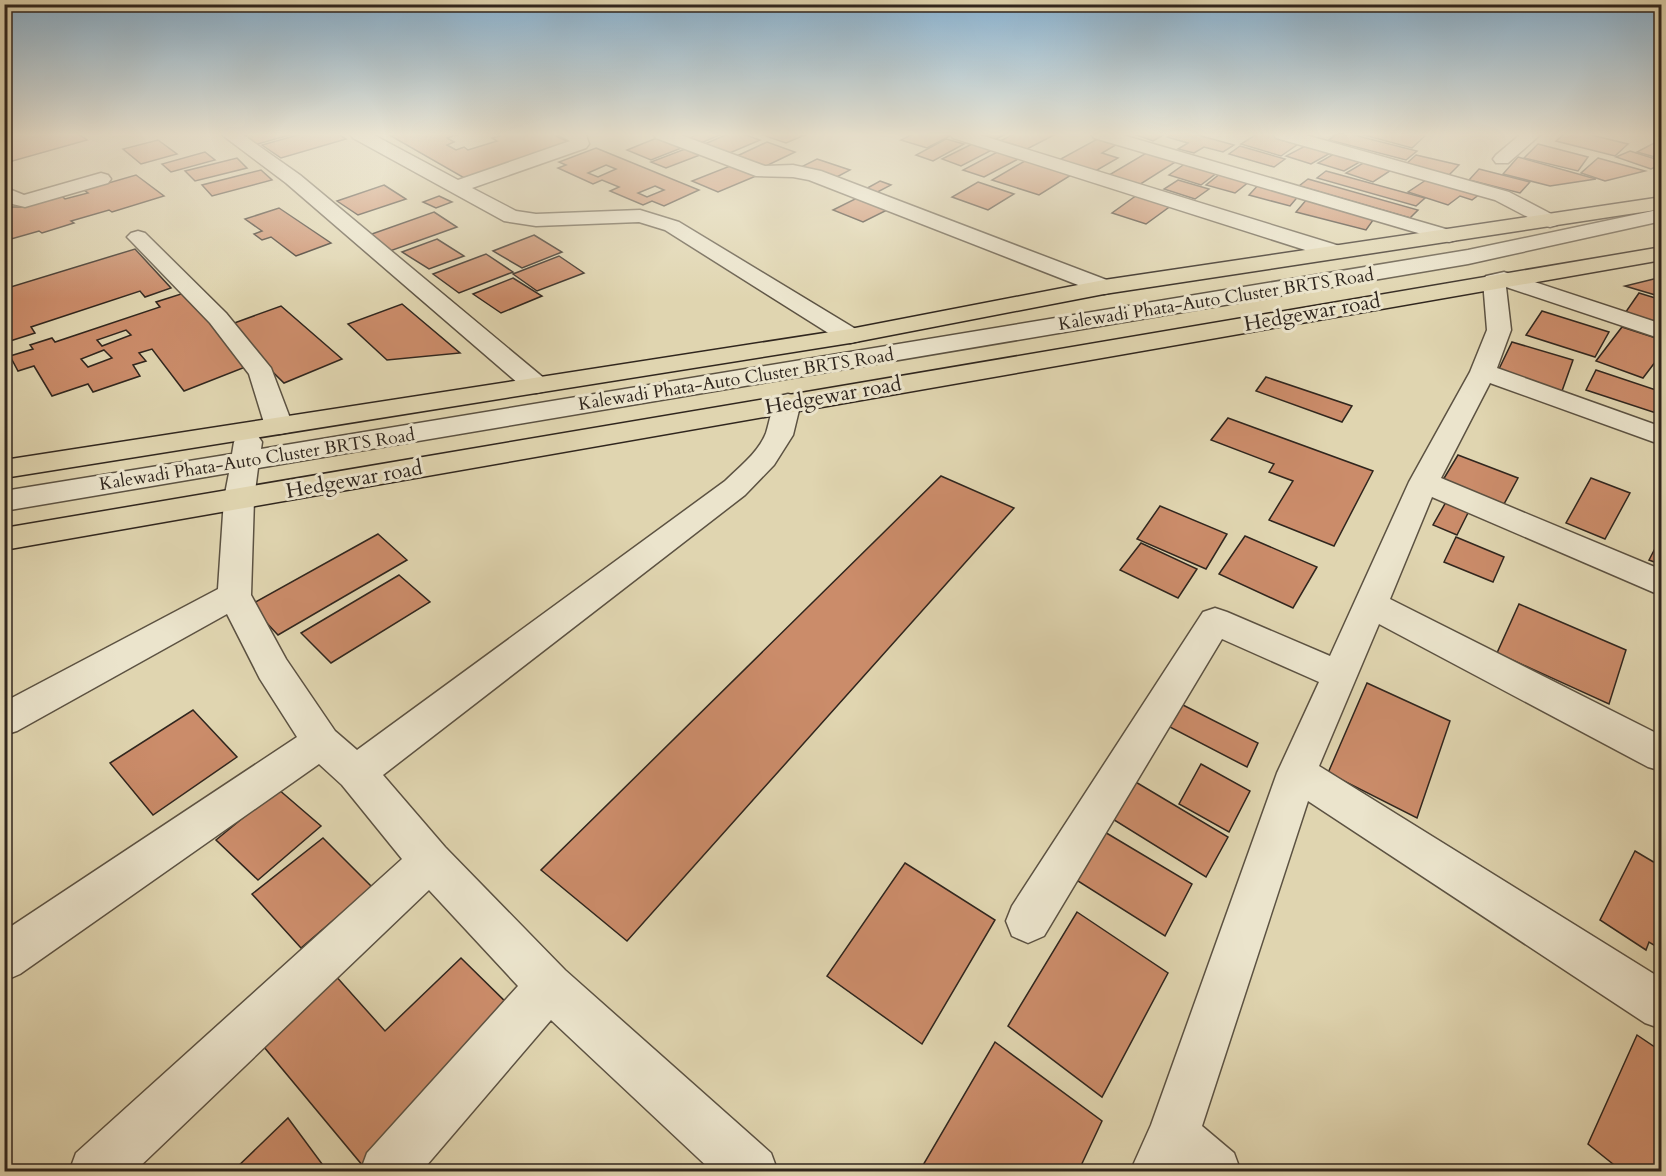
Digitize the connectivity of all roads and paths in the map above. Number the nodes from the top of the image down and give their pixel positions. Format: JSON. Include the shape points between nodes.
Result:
{"nodes":[{"id":1,"x":67,"y":189,"type":"edge"},
{"id":2,"x":305,"y":189,"type":"edge"},
{"id":3,"x":460,"y":189,"type":"edge"},
{"id":4,"x":848,"y":189,"type":"edge"},
{"id":5,"x":1134,"y":189,"type":"edge"},
{"id":6,"x":1288,"y":189,"type":"edge"},
{"id":7,"x":1477,"y":189,"type":"edge"},
{"id":8,"x":4,"y":193,"type":"edge"},
{"id":9,"x":1662,"y":203,"type":"edge"},
{"id":10,"x":1662,"y":215,"type":"edge"},
{"id":11,"x":1550,"y":221,"type":"junction"},
{"id":12,"x":1662,"y":235,"type":"edge"},
{"id":13,"x":1449,"y":236,"type":"junction"},
{"id":14,"x":138,"y":237,"type":"dead end"},
{"id":15,"x":1335,"y":252,"type":"junction"},
{"id":16,"x":1662,"y":253,"type":"edge"},
{"id":17,"x":1489,"y":272,"type":"junction"},
{"id":18,"x":1104,"y":287,"type":"junction"},
{"id":19,"x":1662,"y":332,"type":"edge"},
{"id":20,"x":850,"y":336,"type":"junction"},
{"id":21,"x":1483,"y":372,"type":"junction"},
{"id":22,"x":536,"y":385,"type":"junction"},
{"id":23,"x":788,"y":402,"type":"junction"},
{"id":24,"x":1662,"y":437,"type":"edge"},
{"id":25,"x":253,"y":454,"type":"junction"},
{"id":26,"x":4,"y":469,"type":"edge"},
{"id":27,"x":1424,"y":482,"type":"junction"},
{"id":28,"x":4,"y":501,"type":"edge"},
{"id":29,"x":4,"y":539,"type":"edge"},
{"id":30,"x":1662,"y":584,"type":"edge"},
{"id":31,"x":234,"y":595,"type":"junction"},
{"id":32,"x":1372,"y":605,"type":"junction"},
{"id":33,"x":1341,"y":676,"type":"junction"},
{"id":34,"x":4,"y":720,"type":"edge"},
{"id":35,"x":321,"y":742,"type":"junction"},
{"id":36,"x":1662,"y":755,"type":"edge"},
{"id":37,"x":356,"y":772,"type":"junction"},
{"id":38,"x":1297,"y":773,"type":"junction"},
{"id":39,"x":430,"y":861,"type":"junction"},
{"id":40,"x":1028,"y":921,"type":"dead end"},
{"id":41,"x":4,"y":958,"type":"edge"},
{"id":42,"x":549,"y":986,"type":"junction"},
{"id":43,"x":1662,"y":1006,"type":"edge"},
{"id":44,"x":1165,"y":1153,"type":"edge"},
{"id":45,"x":95,"y":1172,"type":"edge"},
{"id":46,"x":386,"y":1172,"type":"edge"},
{"id":47,"x":752,"y":1172,"type":"edge"},
{"id":48,"x":1215,"y":1172,"type":"edge"}],
"edges":[{"from":1,"to":8,"type":"street","via":[[25,201]]},
{"from":2,"to":22,"type":"street"},
{"from":3,"to":20,"type":"street","via":[[511,217],[536,220],[640,216],[672,226]]},
{"from":4,"to":18,"type":"street"},
{"from":5,"to":15,"type":"street"},
{"from":6,"to":13,"type":"street"},
{"from":7,"to":11,"type":"street","via":[[1502,196]]},
{"from":9,"to":11,"type":"main road","name":"Hedgewar road"},
{"from":10,"to":17,"type":"street","name":"Kalewadi Phata-Auto Cluster BRTS Road"},
{"from":11,"to":13,"type":"main road","name":"Hedgewar road"},
{"from":12,"to":17,"type":"street","name":"Kalewadi Phata-Auto Cluster BRTS Road"},
{"from":13,"to":15,"type":"main road","name":"Hedgewar road"},
{"from":14,"to":25,"type":"street","via":[[218,318],[262,373]]},
{"from":15,"to":18,"type":"main road","name":"Hedgewar road"},
{"from":16,"to":17,"type":"main road","name":"Hedgewar road"},
{"from":17,"to":19,"type":"street"},
{"from":17,"to":21,"type":"street","via":[[1499,330]]},
{"from":17,"to":23,"type":"main road","name":"Hedgewar road"},
{"from":17,"to":25,"type":"street","name":"Kalewadi Phata-Auto Cluster BRTS Road"},
{"from":18,"to":20,"type":"main road","name":"Hedgewar road"},
{"from":20,"to":22,"type":"main road","name":"Hedgewar road"},
{"from":21,"to":24,"type":"street"},
{"from":21,"to":27,"type":"street"},
{"from":22,"to":25,"type":"main road","name":"Hedgewar road"},
{"from":23,"to":25,"type":"main road","name":"Hedgewar road"},
{"from":23,"to":37,"type":"street","via":[[779,435],[764,459],[735,488]]},
{"from":25,"to":26,"type":"main road","name":"Hedgewar road"},
{"from":25,"to":28,"type":"street","name":"Kalewadi Phata-Auto Cluster BRTS Road"},
{"from":25,"to":29,"type":"main road","name":"Hedgewar road"},
{"from":25,"to":31,"type":"street"},
{"from":27,"to":30,"type":"street"},
{"from":27,"to":32,"type":"street"},
{"from":31,"to":34,"type":"street"},
{"from":31,"to":35,"type":"street","via":[[273,669]]},
{"from":32,"to":33,"type":"street"},
{"from":32,"to":36,"type":"street"},
{"from":33,"to":38,"type":"street"},
{"from":33,"to":40,"type":"street","via":[[1215,621]]},
{"from":35,"to":37,"type":"street"},
{"from":35,"to":41,"type":"street"},
{"from":37,"to":39,"type":"street"},
{"from":38,"to":43,"type":"street"},
{"from":38,"to":44,"type":"street"},
{"from":39,"to":42,"type":"street"},
{"from":39,"to":45,"type":"street"},
{"from":42,"to":46,"type":"street"},
{"from":42,"to":47,"type":"street"},
{"from":44,"to":48,"type":"street"}]}
